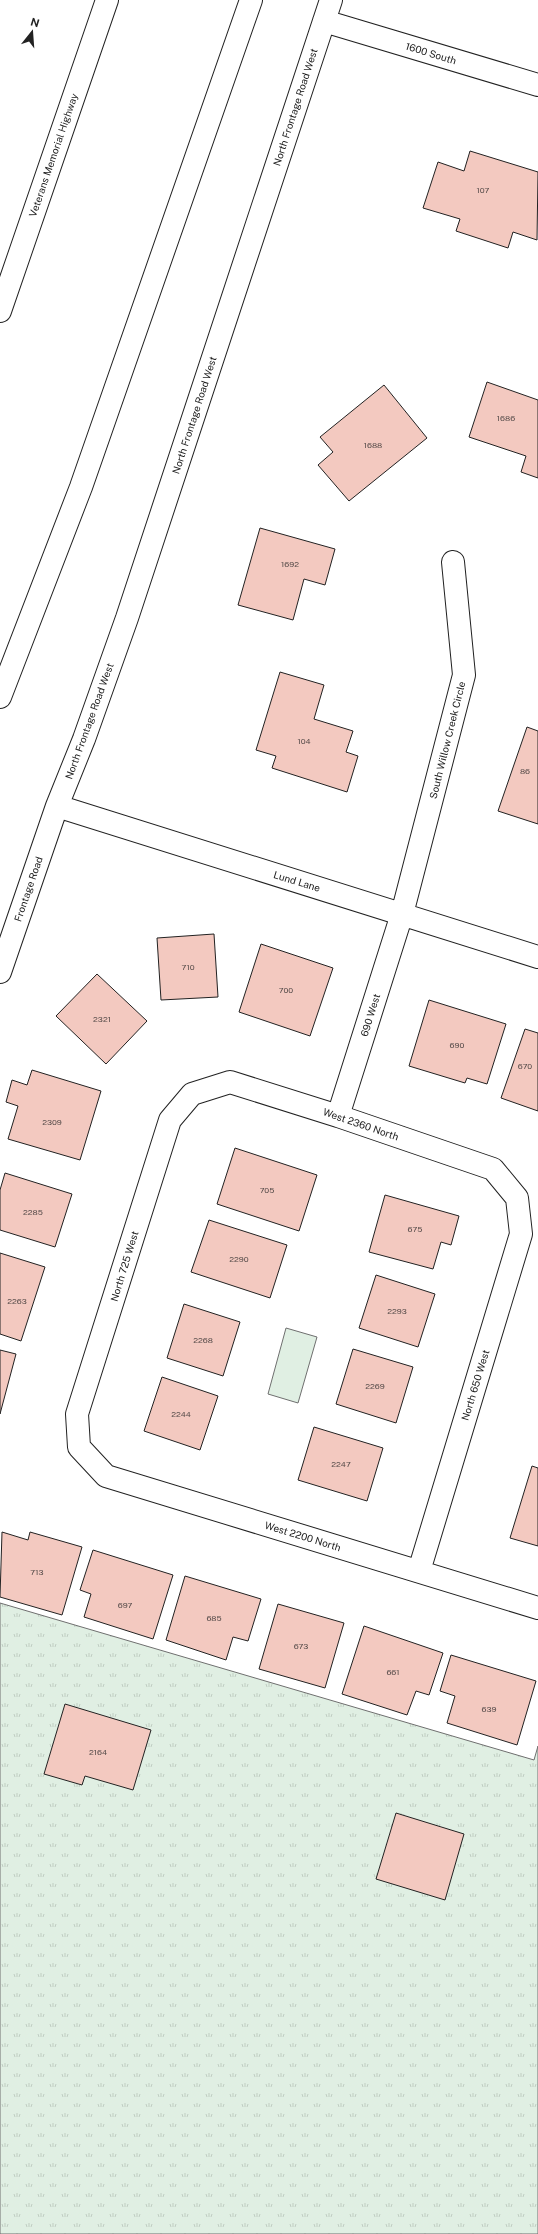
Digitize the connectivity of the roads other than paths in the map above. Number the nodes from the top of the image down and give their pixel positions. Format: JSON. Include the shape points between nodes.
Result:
{"nodes":[{"id":1,"x":107,"y":0,"type":"edge"},
{"id":2,"x":251,"y":0,"type":"edge"},
{"id":3,"x":331,"y":0,"type":"edge"},
{"id":4,"x":324,"y":21,"type":"junction"},
{"id":5,"x":538,"y":85,"type":"edge"},
{"id":6,"x":0,"y":311,"type":"edge"},
{"id":7,"x":453,"y":562,"type":"dead end"},
{"id":8,"x":0,"y":697,"type":"edge"},
{"id":9,"x":56,"y":806,"type":"junction"},
{"id":10,"x":402,"y":914,"type":"junction"},
{"id":11,"x":538,"y":957,"type":"edge"},
{"id":12,"x":0,"y":972,"type":"edge"},
{"id":13,"x":192,"y":1094,"type":"joint"},
{"id":14,"x":338,"y":1116,"type":"junction"},
{"id":15,"x":517,"y":1198,"type":"joint"},
{"id":16,"x":79,"y":1447,"type":"joint"},
{"id":17,"x":419,"y":1571,"type":"junction"},
{"id":18,"x":538,"y":1608,"type":"edge"}],
"edges":[{"from":1,"to":6,"type":"main road","name":"Veterans Memorial Highway"},
{"from":2,"to":8,"type":"main road","via":[[81,487]]},
{"from":3,"to":4,"type":"main road","name":"North Frontage Road West"},
{"from":4,"to":5,"type":"main road","name":"1600 South"},
{"from":4,"to":9,"type":"main road","name":"North Frontage Road West","via":[[127,618],[84,739]]},
{"from":7,"to":10,"type":"main road","name":"South Willow Creek Circle","via":[[464,675]]},
{"from":9,"to":10,"type":"main road","name":"Lund Lane"},
{"from":9,"to":12,"type":"main road","name":"Frontage Road"},
{"from":10,"to":11,"type":"main road","name":"Lund Lane"},
{"from":10,"to":14,"type":"main road","name":"690 West"},
{"from":13,"to":14,"type":"main road","name":"West 2360 North","via":[[230,1082]]},
{"from":13,"to":16,"type":"main road","name":"North 725 West","via":[[170,1120],[77,1414]]},
{"from":14,"to":15,"type":"main road","name":"West 2360 North","via":[[493,1169]]},
{"from":15,"to":17,"type":"main road","name":"North 650 West","via":[[521,1234]]},
{"from":16,"to":17,"type":"main road","name":"West 2200 North","via":[[106,1476]]},
{"from":17,"to":18,"type":"main road","name":"West 2200 North"}]}
